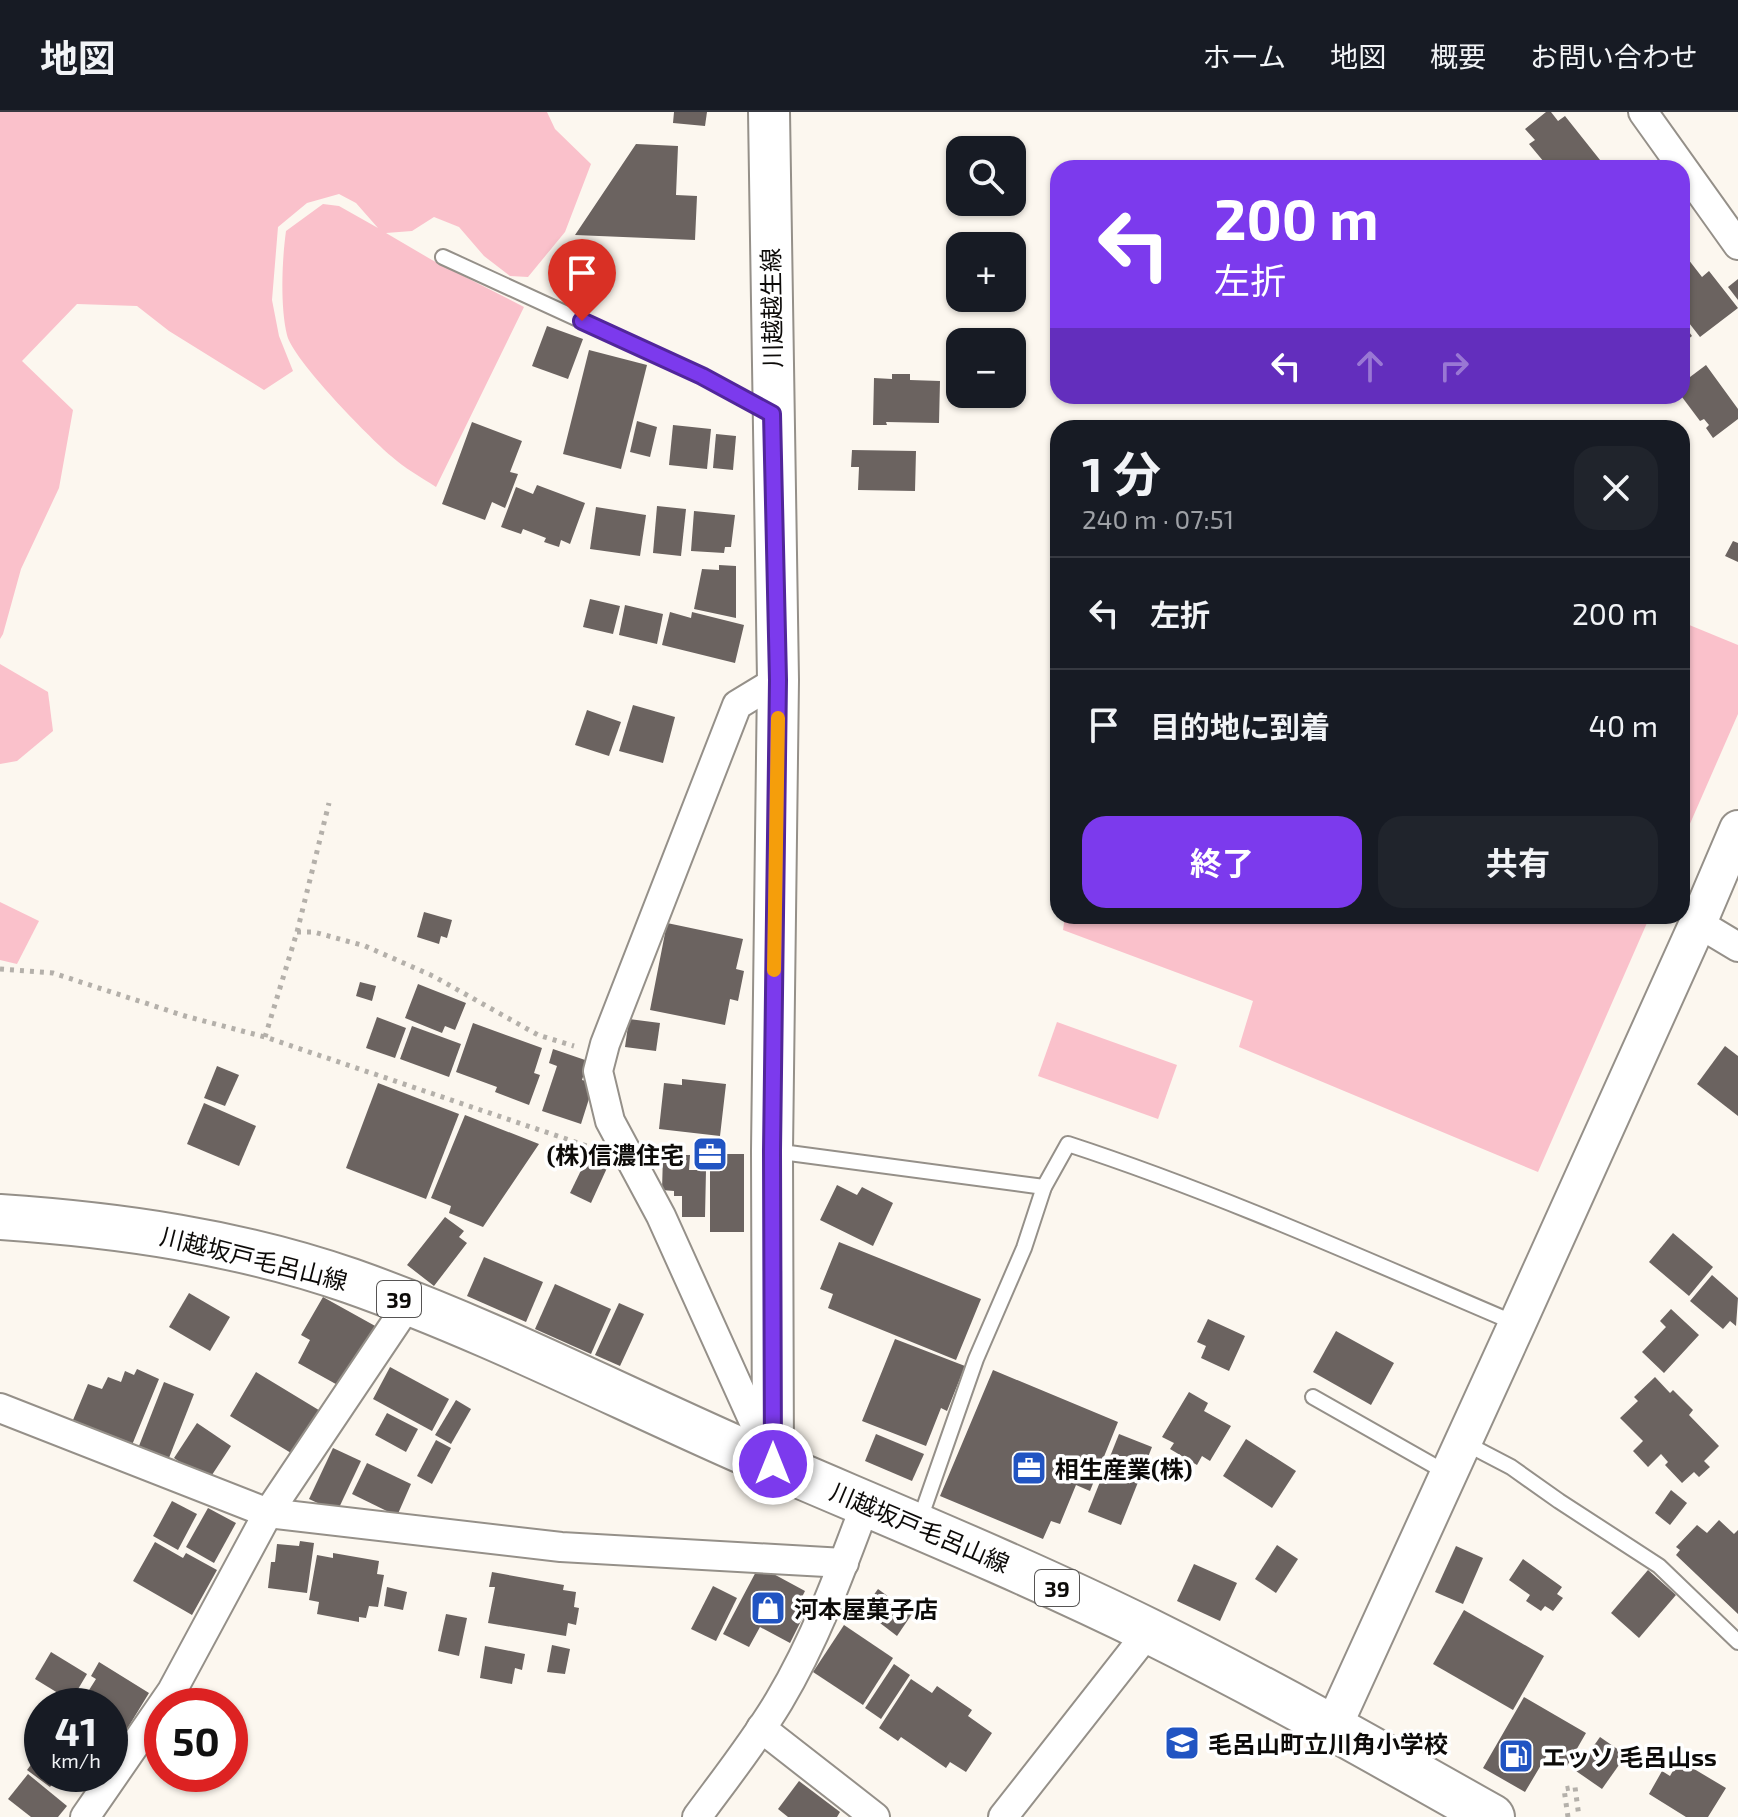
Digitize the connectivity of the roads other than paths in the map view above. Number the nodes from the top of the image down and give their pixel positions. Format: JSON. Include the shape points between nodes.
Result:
{"nodes":[{"id":1,"x":769,"y":112,"type":"edge"},
{"id":2,"x":1643,"y":112,"type":"edge"},
{"id":3,"x":1671,"y":160,"type":"edge"},
{"id":4,"x":1690,"y":185,"type":"edge"},
{"id":5,"x":1738,"y":245,"type":"edge"},
{"id":6,"x":443,"y":257,"type":"dead end"},
{"id":7,"x":772,"y":414,"type":"junction"},
{"id":8,"x":778,"y":680,"type":"junction"},
{"id":9,"x":1738,"y":829,"type":"edge"},
{"id":10,"x":1698,"y":923,"type":"junction"},
{"id":11,"x":1738,"y":947,"type":"edge"},
{"id":12,"x":772,"y":1151,"type":"junction"},
{"id":13,"x":1044,"y":1187,"type":"junction"},
{"id":14,"x":0,"y":1217,"type":"edge"},
{"id":15,"x":409,"y":1303,"type":"junction"},
{"id":16,"x":1517,"y":1324,"type":"junction"},
{"id":17,"x":1313,"y":1397,"type":"dead end"},
{"id":18,"x":0,"y":1408,"type":"edge"},
{"id":19,"x":1455,"y":1458,"type":"junction"},
{"id":20,"x":773,"y":1464,"type":"junction"},
{"id":21,"x":866,"y":1503,"type":"junction"},
{"id":22,"x":268,"y":1513,"type":"junction"},
{"id":23,"x":918,"y":1525,"type":"junction"},
{"id":24,"x":844,"y":1563,"type":"junction"},
{"id":25,"x":1149,"y":1631,"type":"junction"},
{"id":26,"x":1738,"y":1642,"type":"edge"},
{"id":27,"x":1333,"y":1727,"type":"junction"},
{"id":28,"x":761,"y":1728,"type":"junction"},
{"id":29,"x":85,"y":1817,"type":"edge"},
{"id":30,"x":697,"y":1817,"type":"edge"},
{"id":31,"x":875,"y":1817,"type":"edge"},
{"id":32,"x":1003,"y":1817,"type":"edge"},
{"id":33,"x":1492,"y":1817,"type":"edge"}],
"edges":[{"from":1,"to":7,"type":"main road","name":"川越越生線"},
{"from":2,"to":3,"type":"street"},
{"from":4,"to":5,"type":"street"},
{"from":6,"to":7,"type":"lane","via":[[702,376]]},
{"from":7,"to":8,"type":"main road","name":"川越越生線"},
{"from":8,"to":12,"type":"main road","name":"川越越生線"},
{"from":8,"to":20,"type":"street","via":[[737,705],[598,1071],[610,1121],[661,1216]]},
{"from":9,"to":10,"type":"street"},
{"from":10,"to":11,"type":"street"},
{"from":10,"to":16,"type":"street"},
{"from":12,"to":13,"type":"lane"},
{"from":12,"to":20,"type":"main road","name":"川越越生線"},
{"from":13,"to":16,"type":"lane","via":[[1068,1144],[1311,1236]]},
{"from":13,"to":23,"type":"lane"},
{"from":14,"to":15,"type":"main road","name":"川越坂戸毛呂山線","number":"39","via":[[150,1232],[233,1248]]},
{"from":15,"to":20,"type":"main road","name":"川越坂戸毛呂山線","number":"39"},
{"from":15,"to":22,"type":"street"},
{"from":16,"to":19,"type":"street"},
{"from":17,"to":19,"type":"lane"},
{"from":18,"to":22,"type":"street"},
{"from":19,"to":26,"type":"lane","via":[[1511,1467],[1659,1566]]},
{"from":19,"to":27,"type":"street"},
{"from":20,"to":21,"type":"main road","name":"川越坂戸毛呂山線","number":"39"},
{"from":21,"to":23,"type":"main road","name":"川越坂戸毛呂山線","number":"39"},
{"from":21,"to":24,"type":"street"},
{"from":22,"to":24,"type":"street","via":[[561,1547]]},
{"from":22,"to":29,"type":"street","via":[[172,1691]]},
{"from":23,"to":25,"type":"main road","name":"川越坂戸毛呂山線","number":"39"},
{"from":24,"to":28,"type":"street","via":[[807,1648]]},
{"from":25,"to":27,"type":"main road","name":"川越坂戸毛呂山線","number":"39"},
{"from":25,"to":32,"type":"street"},
{"from":27,"to":33,"type":"main road","name":"川越坂戸毛呂山線","number":"39"},
{"from":28,"to":30,"type":"street"},
{"from":28,"to":31,"type":"street"}]}
